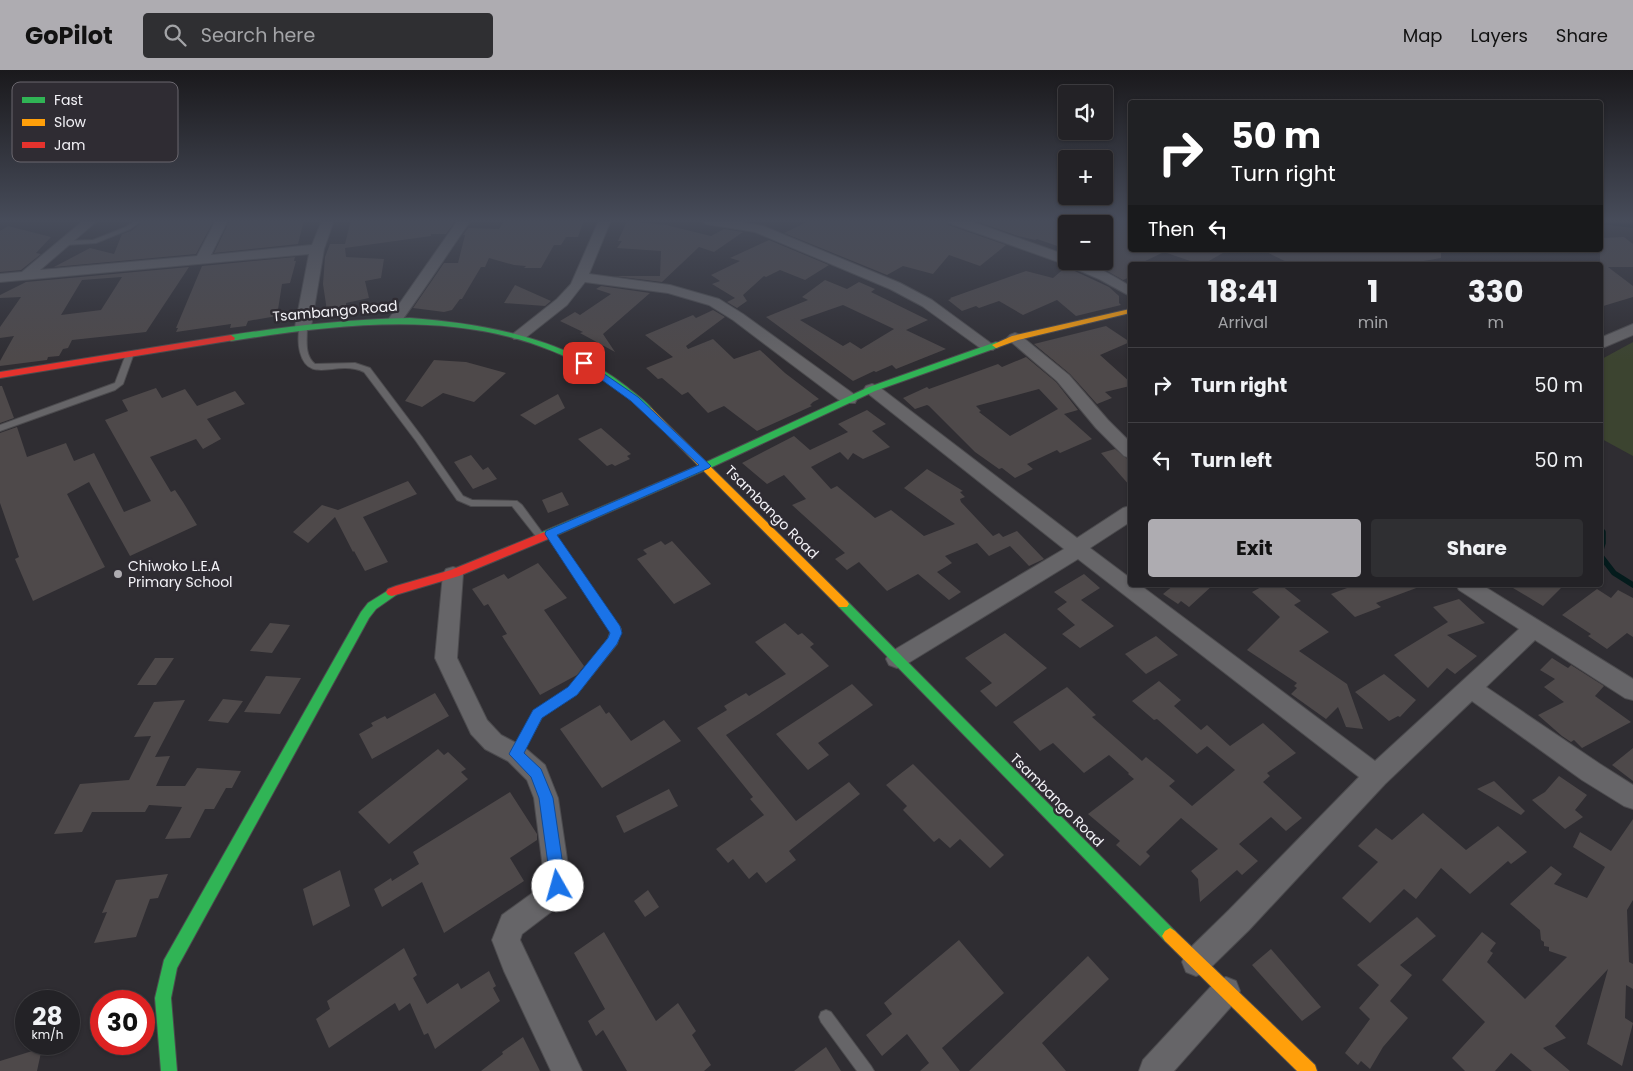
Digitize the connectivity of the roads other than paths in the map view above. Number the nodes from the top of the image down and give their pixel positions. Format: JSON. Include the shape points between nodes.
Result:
{"nodes":[{"id":1,"x":36,"y":267,"type":"edge"},
{"id":2,"x":128,"y":267,"type":"edge"},
{"id":3,"x":314,"y":267,"type":"edge"},
{"id":4,"x":434,"y":267,"type":"edge"},
{"id":5,"x":586,"y":267,"type":"edge"},
{"id":6,"x":849,"y":267,"type":"edge"},
{"id":7,"x":1090,"y":270,"type":"edge"},
{"id":8,"x":25,"y":276,"type":"junction"},
{"id":9,"x":0,"y":278,"type":"edge"},
{"id":10,"x":582,"y":278,"type":"junction"},
{"id":11,"x":1128,"y":291,"type":"edge"},
{"id":12,"x":1128,"y":311,"type":"edge"},
{"id":13,"x":395,"y":320,"type":"junction"},
{"id":14,"x":303,"y":327,"type":"junction"},
{"id":15,"x":1633,"y":329,"type":"edge"},
{"id":16,"x":519,"y":336,"type":"junction"},
{"id":17,"x":1014,"y":338,"type":"junction"},
{"id":18,"x":1603,"y":343,"type":"edge"},
{"id":19,"x":988,"y":347,"type":"junction"},
{"id":20,"x":129,"y":356,"type":"junction"},
{"id":21,"x":0,"y":376,"type":"edge"},
{"id":22,"x":872,"y":390,"type":"junction"},
{"id":23,"x":849,"y":399,"type":"junction"},
{"id":24,"x":0,"y":428,"type":"edge"},
{"id":25,"x":1128,"y":450,"type":"edge"},
{"id":26,"x":706,"y":466,"type":"junction"},
{"id":27,"x":1128,"y":514,"type":"edge"},
{"id":28,"x":546,"y":536,"type":"junction"},
{"id":29,"x":1078,"y":549,"type":"junction"},
{"id":30,"x":453,"y":574,"type":"junction"},
{"id":31,"x":1469,"y":587,"type":"edge"},
{"id":32,"x":1534,"y":628,"type":"junction"},
{"id":33,"x":897,"y":660,"type":"junction"},
{"id":34,"x":1471,"y":688,"type":"junction"},
{"id":35,"x":1633,"y":690,"type":"edge"},
{"id":36,"x":516,"y":754,"type":"junction"},
{"id":37,"x":1376,"y":776,"type":"junction"},
{"id":38,"x":1633,"y":798,"type":"edge"},
{"id":39,"x":1196,"y":962,"type":"junction"},
{"id":40,"x":1226,"y":991,"type":"junction"},
{"id":41,"x":826,"y":1017,"type":"dead end"},
{"id":42,"x":169,"y":1071,"type":"edge"},
{"id":43,"x":567,"y":1071,"type":"edge"},
{"id":44,"x":866,"y":1071,"type":"edge"},
{"id":45,"x":1154,"y":1071,"type":"edge"},
{"id":46,"x":1309,"y":1071,"type":"edge"}],
"edges":[{"from":1,"to":8,"type":"street"},
{"from":2,"to":8,"type":"street"},
{"from":3,"to":14,"type":"street"},
{"from":4,"to":13,"type":"street"},
{"from":5,"to":10,"type":"street"},
{"from":6,"to":19,"type":"street","via":[[896,286],[926,303]]},
{"from":7,"to":11,"type":"street"},
{"from":8,"to":9,"type":"street"},
{"from":10,"to":16,"type":"street","via":[[562,302]]},
{"from":10,"to":23,"type":"street","via":[[670,289],[714,302]]},
{"from":12,"to":17,"type":"street"},
{"from":13,"to":14,"type":"street","name":"Tsambango Road"},
{"from":13,"to":16,"type":"street","name":"Tsambango Road","via":[[453,322]]},
{"from":14,"to":20,"type":"street","name":"Tsambango Road"},
{"from":14,"to":28,"type":"lane","via":[[307,363],[315,367],[357,366],[366,370],[460,498],[471,503],[514,503]]},
{"from":15,"to":18,"type":"street"},
{"from":16,"to":26,"type":"street","name":"Tsambango Road","via":[[573,357],[607,377]]},
{"from":17,"to":19,"type":"street"},
{"from":17,"to":25,"type":"street","via":[[1063,378]]},
{"from":19,"to":22,"type":"street"},
{"from":20,"to":21,"type":"street","name":"Tsambango Road"},
{"from":20,"to":24,"type":"lane","via":[[119,384],[112,388]]},
{"from":22,"to":23,"type":"street"},
{"from":22,"to":29,"type":"street"},
{"from":23,"to":26,"type":"street"},
{"from":26,"to":28,"type":"street"},
{"from":26,"to":33,"type":"street","name":"Tsambango Road"},
{"from":27,"to":29,"type":"street","via":[[1089,538]]},
{"from":28,"to":30,"type":"street"},
{"from":28,"to":36,"type":"lane","via":[[616,633],[573,691],[538,714]]},
{"from":29,"to":33,"type":"street"},
{"from":29,"to":37,"type":"street"},
{"from":30,"to":36,"type":"street","via":[[446,658],[479,727],[493,742]]},
{"from":30,"to":42,"type":"street","via":[[392,592],[365,615],[170,966],[163,998]]},
{"from":31,"to":32,"type":"street"},
{"from":32,"to":34,"type":"street"},
{"from":32,"to":35,"type":"street"},
{"from":33,"to":39,"type":"street","name":"Tsambango Road"},
{"from":34,"to":37,"type":"street"},
{"from":34,"to":38,"type":"street"},
{"from":36,"to":43,"type":"street","via":[[536,773],[546,798],[558,886],[555,894],[512,925],[506,940]]},
{"from":37,"to":39,"type":"street"},
{"from":39,"to":40,"type":"street","name":"Tsambango Road"},
{"from":40,"to":45,"type":"street"},
{"from":40,"to":46,"type":"street","name":"Tsambango Road"},
{"from":41,"to":44,"type":"lane"}]}
